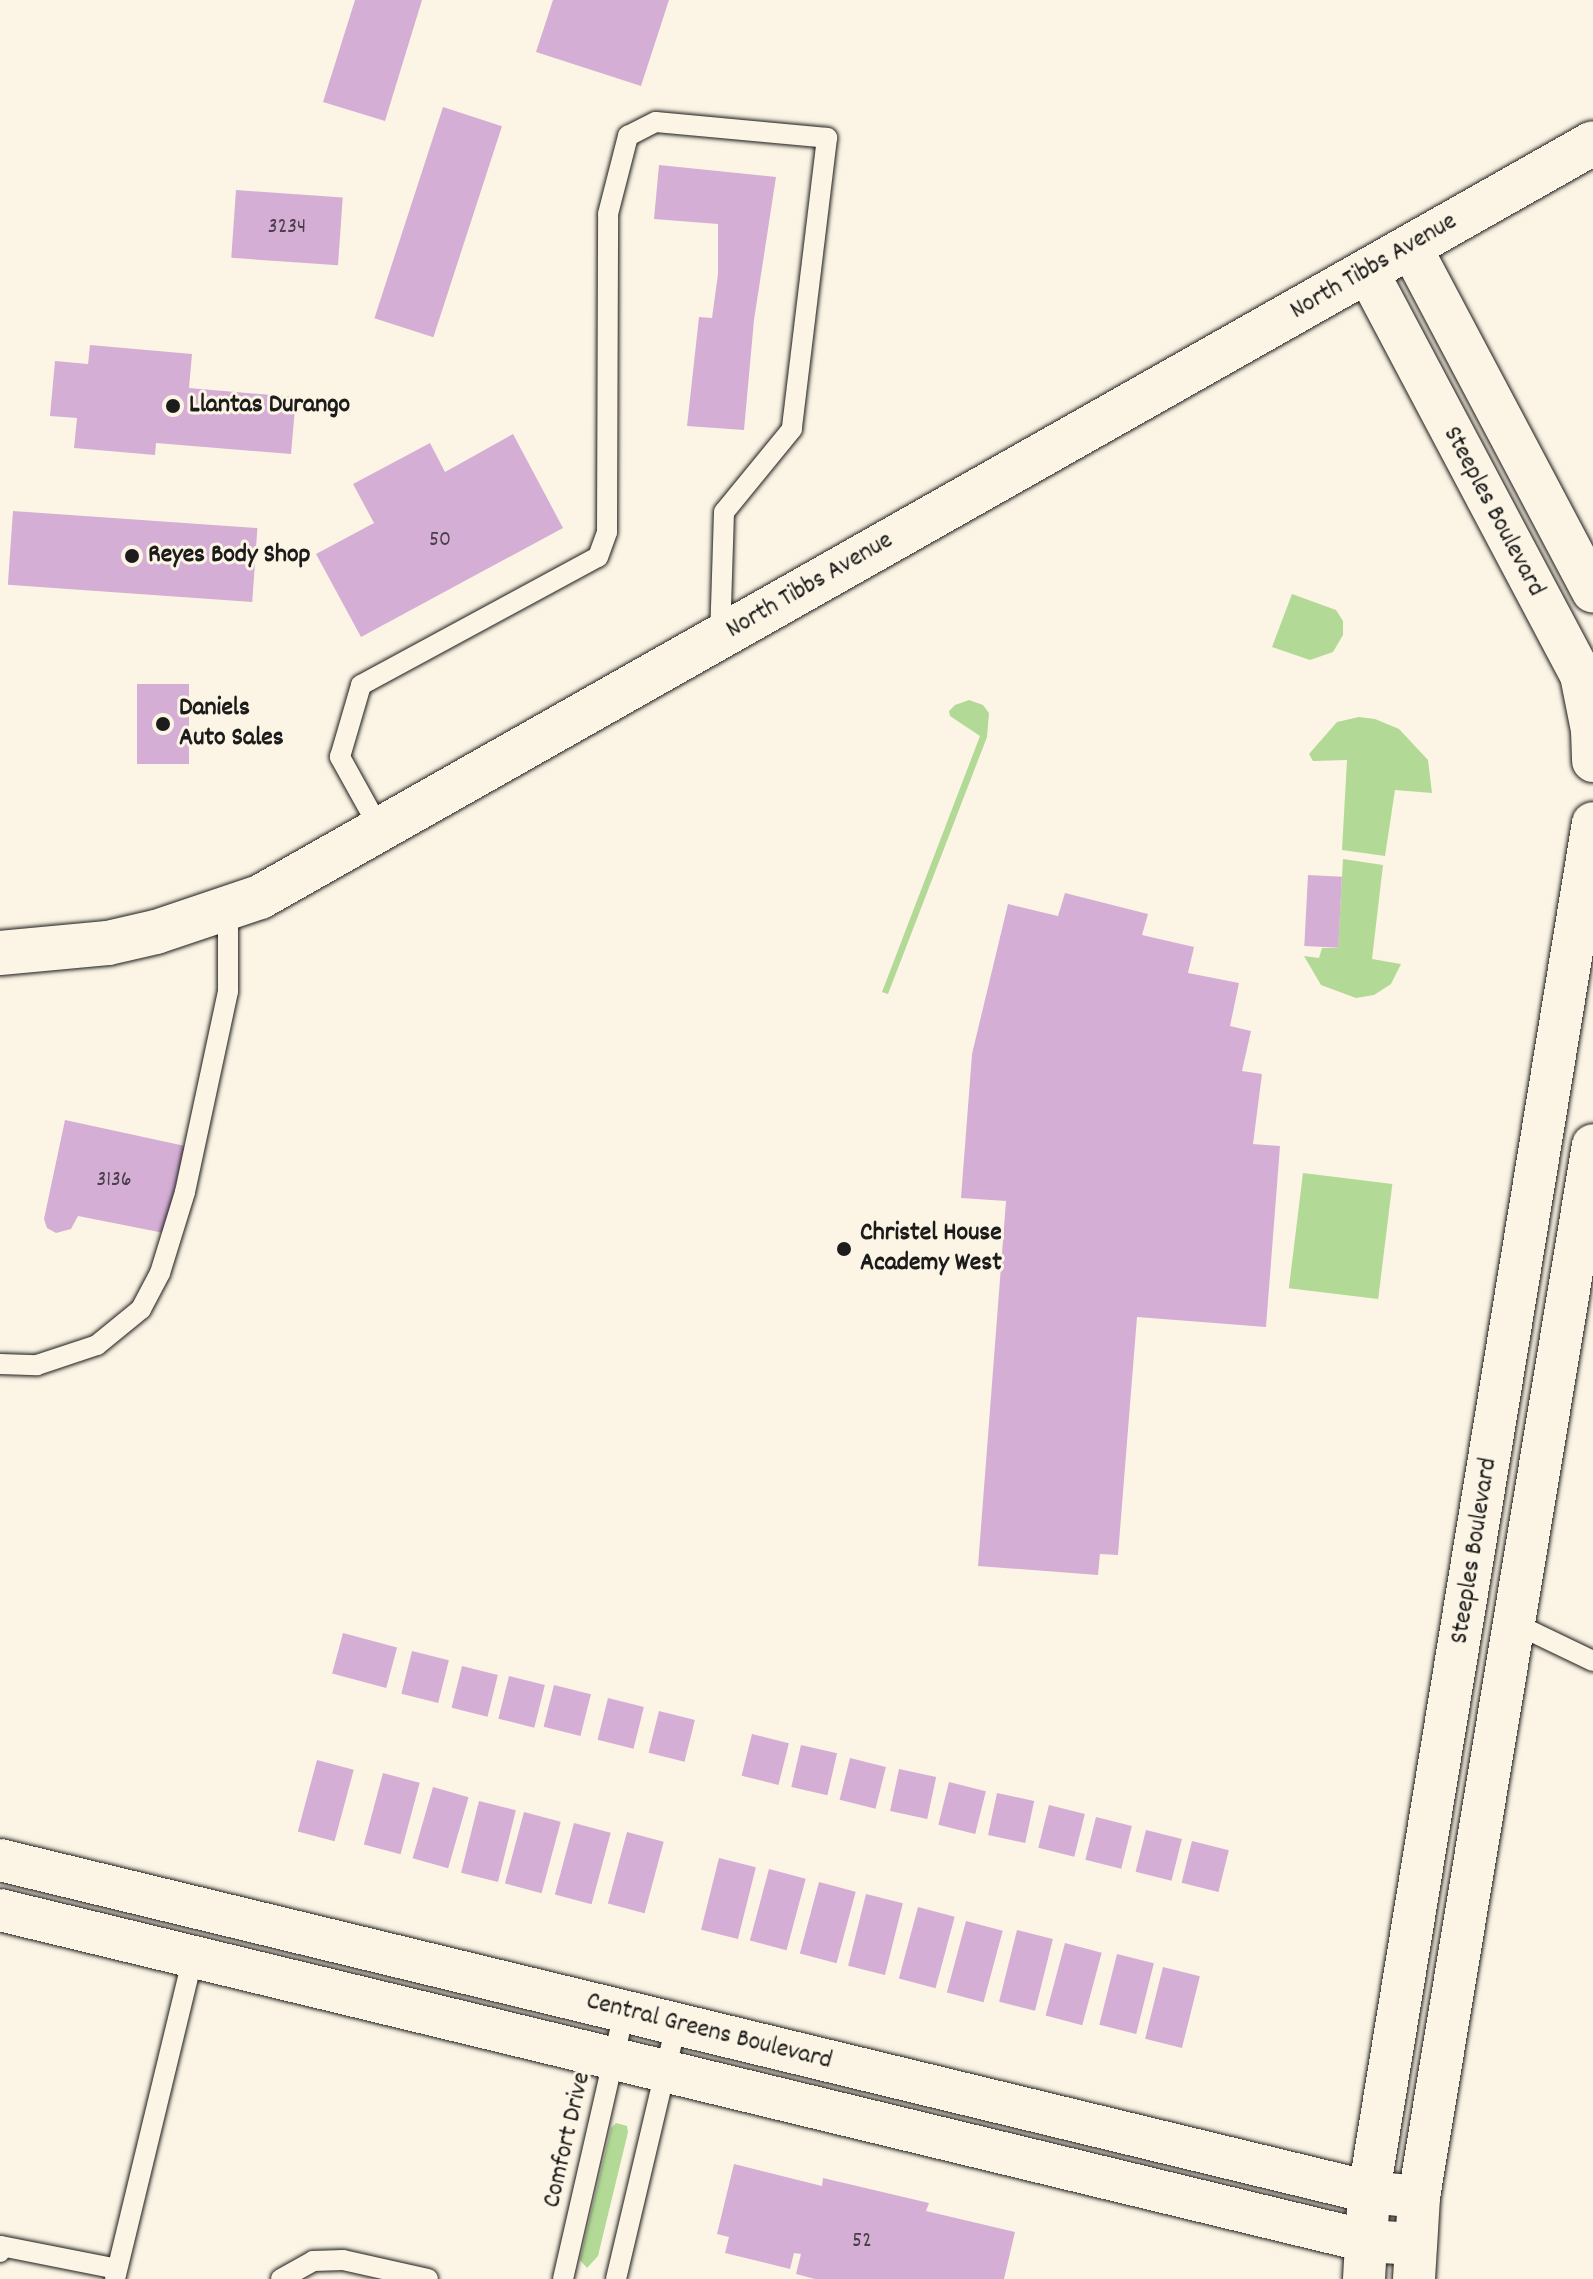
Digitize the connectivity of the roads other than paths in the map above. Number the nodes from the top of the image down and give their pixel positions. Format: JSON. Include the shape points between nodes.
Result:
{"nodes":[{"id":1,"x":1593,"y":143,"type":"edge"},
{"id":2,"x":1410,"y":246,"type":"junction"},
{"id":3,"x":1367,"y":271,"type":"junction"},
{"id":4,"x":1593,"y":591,"type":"edge"},
{"id":5,"x":720,"y":638,"type":"junction"},
{"id":6,"x":1593,"y":761,"type":"edge"},
{"id":7,"x":1593,"y":823,"type":"edge"},
{"id":8,"x":381,"y":831,"type":"junction"},
{"id":9,"x":228,"y":908,"type":"junction"},
{"id":10,"x":1584,"y":936,"type":"edge"},
{"id":11,"x":0,"y":953,"type":"edge"},
{"id":12,"x":1593,"y":1145,"type":"edge"},
{"id":13,"x":0,"y":1364,"type":"edge"},
{"id":14,"x":1514,"y":1623,"type":"junction"},
{"id":15,"x":1593,"y":1661,"type":"edge"},
{"id":16,"x":0,"y":1860,"type":"edge"},
{"id":17,"x":0,"y":1910,"type":"edge"},
{"id":18,"x":193,"y":1956,"type":"junction"},
{"id":19,"x":624,"y":2012,"type":"junction"},
{"id":20,"x":676,"y":2025,"type":"junction"},
{"id":21,"x":614,"y":2058,"type":"junction"},
{"id":22,"x":665,"y":2071,"type":"junction"},
{"id":23,"x":1369,"y":2192,"type":"junction"},
{"id":24,"x":1419,"y":2197,"type":"junction"},
{"id":25,"x":0,"y":2252,"type":"edge"},
{"id":26,"x":1365,"y":2260,"type":"edge"},
{"id":27,"x":1415,"y":2262,"type":"edge"},
{"id":28,"x":116,"y":2274,"type":"edge"},
{"id":29,"x":281,"y":2279,"type":"edge"},
{"id":30,"x":428,"y":2279,"type":"edge"},
{"id":31,"x":563,"y":2279,"type":"edge"},
{"id":32,"x":616,"y":2279,"type":"edge"}],
"edges":[{"from":1,"to":2,"type":"street","name":"North Tibbs Avenue"},
{"from":2,"to":3,"type":"street","name":"North Tibbs Avenue"},
{"from":2,"to":4,"type":"street","name":"Steeples Boulevard"},
{"from":3,"to":5,"type":"street","name":"North Tibbs Avenue"},
{"from":3,"to":6,"type":"street","name":"Steeples Boulevard","via":[[1581,675]]},
{"from":5,"to":8,"type":"street","name":"North Tibbs Avenue"},
{"from":5,"to":8,"type":"lane","via":[[724,512],[792,429],[827,138],[656,122],[628,136],[608,214],[607,532],[598,557],[361,685],[340,757]]},
{"from":7,"to":10,"type":"street","name":"Steeples Boulevard"},
{"from":8,"to":9,"type":"street","name":"North Tibbs Avenue","via":[[260,897]]},
{"from":9,"to":11,"type":"street","name":"North Tibbs Avenue","via":[[108,943]]},
{"from":9,"to":13,"type":"lane","via":[[228,991],[185,1192],[160,1273],[141,1309],[97,1345],[37,1365]]},
{"from":10,"to":23,"type":"street","name":"Steeples Boulevard"},
{"from":12,"to":14,"type":"street","name":"Steeples Boulevard"},
{"from":14,"to":15,"type":"lane"},
{"from":14,"to":24,"type":"street","name":"Steeples Boulevard"},
{"from":16,"to":19,"type":"street","name":"Central Greens Boulevard"},
{"from":17,"to":18,"type":"street","name":"Central Greens Boulevard"},
{"from":18,"to":21,"type":"street","name":"Central Greens Boulevard"},
{"from":18,"to":28,"type":"lane"},
{"from":19,"to":20,"type":"street","name":"Central Greens Boulevard"},
{"from":19,"to":21,"type":"lane","name":"Comfort Drive"},
{"from":20,"to":22,"type":"lane"},
{"from":20,"to":23,"type":"street","name":"Central Greens Boulevard"},
{"from":21,"to":22,"type":"street","name":"Central Greens Boulevard"},
{"from":21,"to":31,"type":"lane","name":"Comfort Drive"},
{"from":22,"to":26,"type":"street","name":"Central Greens Boulevard"},
{"from":22,"to":32,"type":"lane"},
{"from":23,"to":24,"type":"street","name":"Central Greens Boulevard"},
{"from":23,"to":26,"type":"street","name":"Steeples Boulevard"},
{"from":24,"to":27,"type":"street","name":"Steeples Boulevard"},
{"from":25,"to":28,"type":"lane","via":[[1,2246]]},
{"from":26,"to":27,"type":"street","name":"Central Greens Boulevard"},
{"from":29,"to":30,"type":"lane","via":[[313,2261],[343,2260]]}]}
